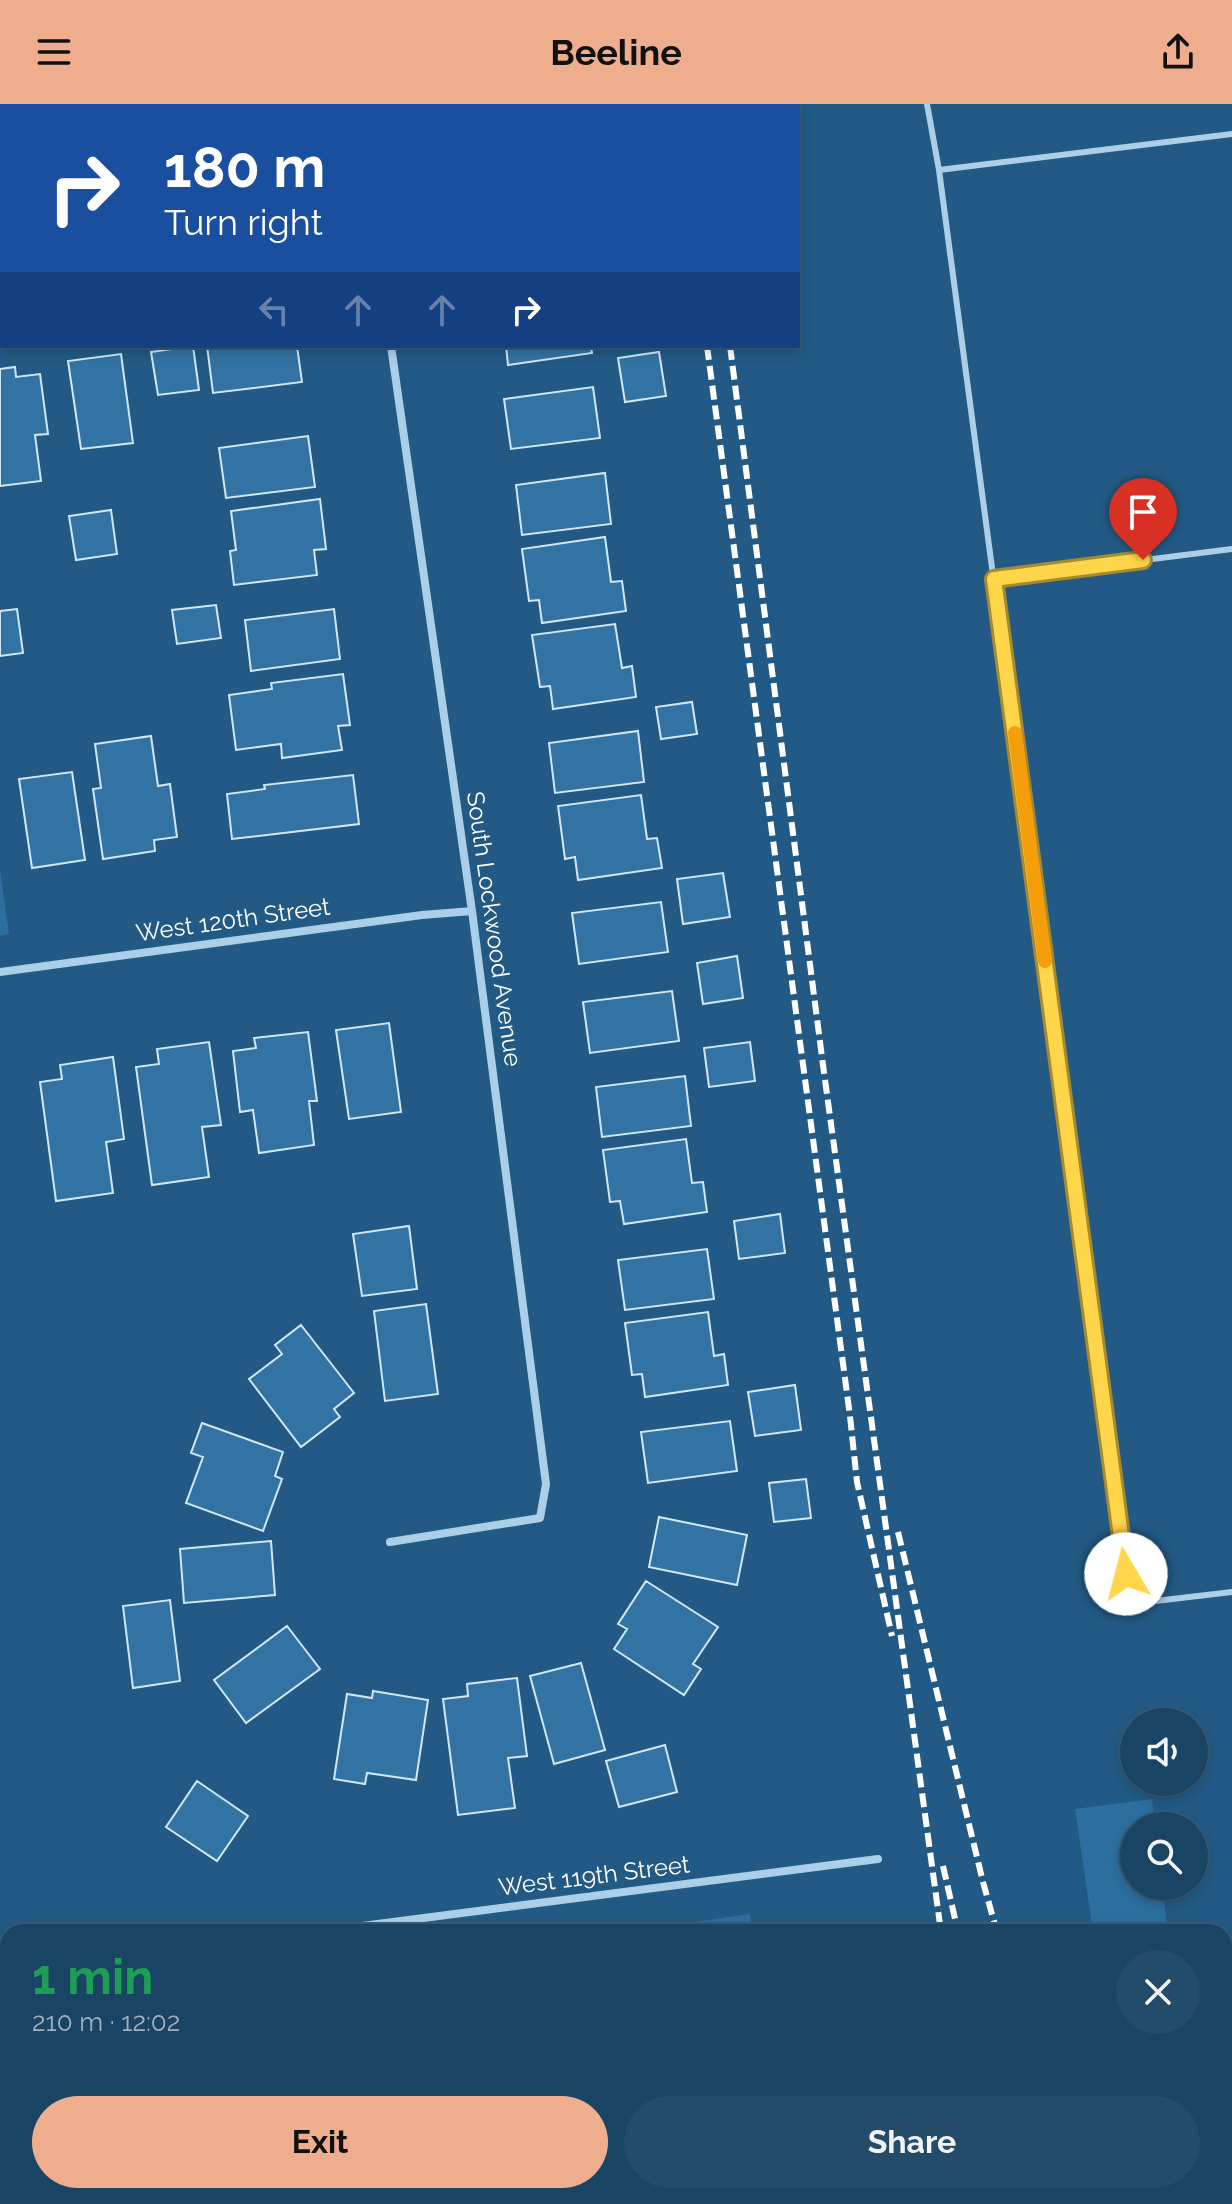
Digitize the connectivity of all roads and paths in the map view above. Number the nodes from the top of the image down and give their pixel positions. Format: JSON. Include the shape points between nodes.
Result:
{"nodes":[{"id":1,"x":927,"y":104,"type":"edge"},
{"id":2,"x":1232,"y":134,"type":"edge"},
{"id":3,"x":939,"y":170,"type":"junction"},
{"id":4,"x":391,"y":348,"type":"edge"},
{"id":5,"x":1232,"y":549,"type":"edge"},
{"id":6,"x":994,"y":579,"type":"junction"},
{"id":7,"x":472,"y":911,"type":"junction"},
{"id":8,"x":0,"y":972,"type":"edge"},
{"id":9,"x":390,"y":1542,"type":"dead end"},
{"id":10,"x":1232,"y":1592,"type":"edge"},
{"id":11,"x":878,"y":1859,"type":"dead end"},
{"id":12,"x":378,"y":1924,"type":"edge"}],
"edges":[{"from":1,"to":3,"type":"lane"},
{"from":2,"to":3,"type":"lane"},
{"from":3,"to":6,"type":"lane"},
{"from":4,"to":7,"type":"street","name":"South Lockwood Avenue"},
{"from":5,"to":6,"type":"lane"},
{"from":6,"to":10,"type":"lane","via":[[1130,1604]]},
{"from":7,"to":8,"type":"street","name":"West 120th Street"},
{"from":7,"to":9,"type":"street","name":"South Lockwood Avenue","via":[[546,1484],[540,1518]]},
{"from":11,"to":12,"type":"street","name":"West 119th Street"}]}
